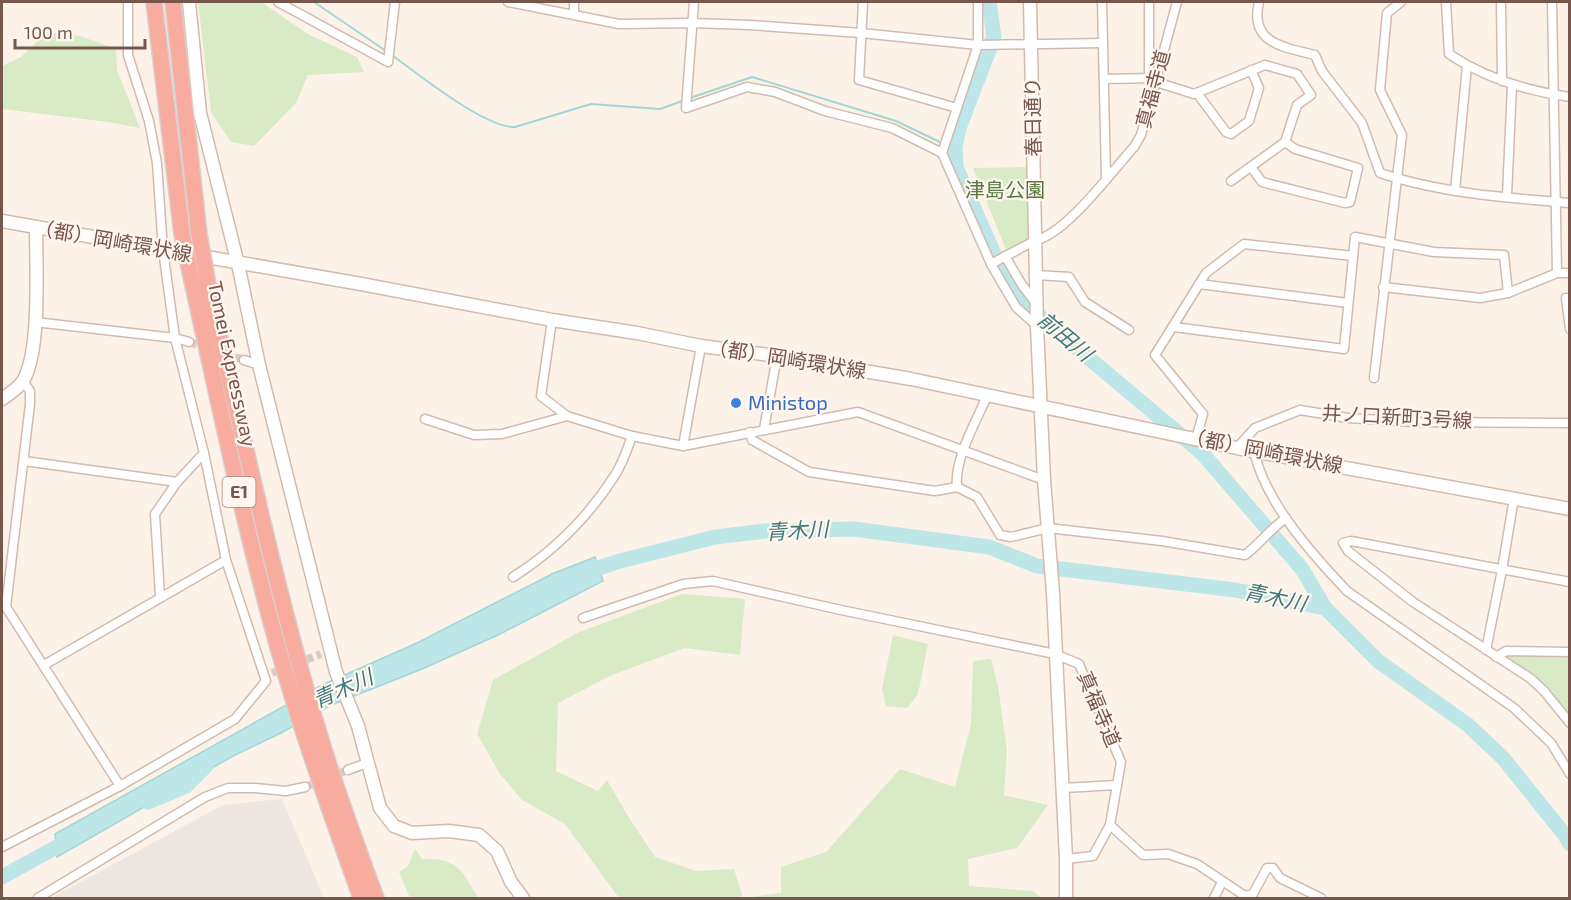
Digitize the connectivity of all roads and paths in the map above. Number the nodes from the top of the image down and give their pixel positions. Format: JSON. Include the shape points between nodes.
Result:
{"nodes":[{"id":1,"x":128,"y":2,"type":"edge"},
{"id":2,"x":154,"y":2,"type":"edge"},
{"id":3,"x":173,"y":2,"type":"edge"},
{"id":4,"x":189,"y":2,"type":"edge"},
{"id":5,"x":278,"y":2,"type":"edge"},
{"id":6,"x":395,"y":2,"type":"edge"},
{"id":7,"x":508,"y":2,"type":"edge"},
{"id":8,"x":574,"y":2,"type":"edge"},
{"id":9,"x":694,"y":2,"type":"edge"},
{"id":10,"x":863,"y":2,"type":"edge"},
{"id":11,"x":978,"y":2,"type":"edge"},
{"id":12,"x":1030,"y":2,"type":"edge"},
{"id":13,"x":1102,"y":2,"type":"edge"},
{"id":14,"x":1149,"y":2,"type":"edge"},
{"id":15,"x":1177,"y":2,"type":"edge"},
{"id":16,"x":1259,"y":2,"type":"edge"},
{"id":17,"x":1401,"y":2,"type":"edge"},
{"id":18,"x":1446,"y":2,"type":"edge"},
{"id":19,"x":1501,"y":2,"type":"edge"},
{"id":20,"x":1552,"y":2,"type":"edge"},
{"id":21,"x":522,"y":3,"type":"edge"},
{"id":22,"x":574,"y":14,"type":"junction"},
{"id":23,"x":692,"y":23,"type":"junction"},
{"id":24,"x":861,"y":33,"type":"junction"},
{"id":25,"x":1103,"y":43,"type":"junction"},
{"id":26,"x":1031,"y":44,"type":"junction"},
{"id":27,"x":978,"y":45,"type":"junction"},
{"id":28,"x":1467,"y":66,"type":"junction"},
{"id":29,"x":1251,"y":70,"type":"junction"},
{"id":30,"x":1104,"y":79,"type":"junction"},
{"id":31,"x":1154,"y":79,"type":"junction"},
{"id":32,"x":1502,"y":81,"type":"junction"},
{"id":33,"x":1512,"y":85,"type":"junction"},
{"id":34,"x":1197,"y":93,"type":"junction"},
{"id":35,"x":1553,"y":95,"type":"junction"},
{"id":36,"x":1569,"y":98,"type":"edge"},
{"id":37,"x":957,"y":108,"type":"junction"},
{"id":38,"x":1285,"y":142,"type":"junction"},
{"id":39,"x":942,"y":153,"type":"junction"},
{"id":40,"x":1251,"y":167,"type":"junction"},
{"id":41,"x":1106,"y":178,"type":"junction"},
{"id":42,"x":1398,"y":179,"type":"junction"},
{"id":43,"x":1231,"y":181,"type":"dead end"},
{"id":44,"x":1455,"y":191,"type":"junction"},
{"id":45,"x":1507,"y":196,"type":"junction"},
{"id":46,"x":1554,"y":202,"type":"junction"},
{"id":47,"x":1569,"y":203,"type":"edge"},
{"id":48,"x":2,"y":221,"type":"edge"},
{"id":49,"x":36,"y":227,"type":"junction"},
{"id":50,"x":1036,"y":240,"type":"junction"},
{"id":51,"x":1389,"y":242,"type":"junction"},
{"id":52,"x":163,"y":250,"type":"junction"},
{"id":53,"x":1005,"y":256,"type":"junction"},
{"id":54,"x":1353,"y":256,"type":"junction"},
{"id":55,"x":238,"y":264,"type":"junction"},
{"id":56,"x":991,"y":264,"type":"junction"},
{"id":57,"x":1557,"y":273,"type":"junction"},
{"id":58,"x":1569,"y":273,"type":"edge"},
{"id":59,"x":1036,"y":274,"type":"junction"},
{"id":60,"x":1200,"y":284,"type":"junction"},
{"id":61,"x":1383,"y":287,"type":"junction"},
{"id":62,"x":202,"y":290,"type":"junction"},
{"id":63,"x":1508,"y":293,"type":"junction"},
{"id":64,"x":1569,"y":298,"type":"edge"},
{"id":65,"x":1348,"y":303,"type":"junction"},
{"id":66,"x":1036,"y":304,"type":"junction"},
{"id":67,"x":552,"y":320,"type":"junction"},
{"id":68,"x":35,"y":322,"type":"junction"},
{"id":69,"x":1037,"y":326,"type":"junction"},
{"id":70,"x":1174,"y":327,"type":"junction"},
{"id":71,"x":1569,"y":329,"type":"edge"},
{"id":72,"x":1129,"y":330,"type":"dead end"},
{"id":73,"x":175,"y":338,"type":"junction"},
{"id":74,"x":189,"y":342,"type":"tunnel mouth"},
{"id":75,"x":701,"y":346,"type":"junction"},
{"id":76,"x":777,"y":356,"type":"junction"},
{"id":77,"x":244,"y":360,"type":"tunnel mouth"},
{"id":78,"x":259,"y":365,"type":"junction"},
{"id":79,"x":1374,"y":378,"type":"dead end"},
{"id":80,"x":23,"y":381,"type":"junction"},
{"id":81,"x":987,"y":396,"type":"junction"},
{"id":82,"x":2,"y":399,"type":"edge"},
{"id":83,"x":1040,"y":407,"type":"junction"},
{"id":84,"x":567,"y":417,"type":"junction"},
{"id":85,"x":425,"y":419,"type":"dead end"},
{"id":86,"x":1569,"y":423,"type":"edge"},
{"id":87,"x":764,"y":429,"type":"junction"},
{"id":88,"x":750,"y":432,"type":"junction"},
{"id":89,"x":632,"y":436,"type":"junction"},
{"id":90,"x":1195,"y":439,"type":"junction"},
{"id":91,"x":683,"y":446,"type":"junction"},
{"id":92,"x":1237,"y":448,"type":"junction"},
{"id":93,"x":963,"y":451,"type":"junction"},
{"id":94,"x":1254,"y":451,"type":"junction"},
{"id":95,"x":204,"y":453,"type":"junction"},
{"id":96,"x":24,"y":461,"type":"junction"},
{"id":97,"x":1044,"y":480,"type":"junction"},
{"id":98,"x":177,"y":482,"type":"junction"},
{"id":99,"x":957,"y":487,"type":"junction"},
{"id":100,"x":1514,"y":498,"type":"junction"},
{"id":101,"x":1569,"y":508,"type":"edge"},
{"id":102,"x":1286,"y":518,"type":"junction"},
{"id":103,"x":1048,"y":529,"type":"junction"},
{"id":104,"x":226,"y":560,"type":"junction"},
{"id":105,"x":1503,"y":570,"type":"junction"},
{"id":106,"x":513,"y":577,"type":"dead end"},
{"id":107,"x":1569,"y":582,"type":"edge"},
{"id":108,"x":160,"y":596,"type":"junction"},
{"id":109,"x":4,"y":609,"type":"edge"},
{"id":110,"x":583,"y":618,"type":"dead end"},
{"id":111,"x":1486,"y":651,"type":"junction"},
{"id":112,"x":1569,"y":652,"type":"edge"},
{"id":113,"x":1055,"y":654,"type":"junction"},
{"id":114,"x":1496,"y":657,"type":"junction"},
{"id":115,"x":44,"y":665,"type":"junction"},
{"id":116,"x":272,"y":673,"type":"tunnel mouth"},
{"id":117,"x":266,"y":681,"type":"junction"},
{"id":118,"x":1569,"y":722,"type":"edge"},
{"id":119,"x":316,"y":747,"type":"junction"},
{"id":120,"x":367,"y":763,"type":"junction"},
{"id":121,"x":348,"y":770,"type":"tunnel mouth"},
{"id":122,"x":1569,"y":774,"type":"edge"},
{"id":123,"x":1117,"y":785,"type":"junction"},
{"id":124,"x":120,"y":786,"type":"junction"},
{"id":125,"x":305,"y":786,"type":"tunnel mouth"},
{"id":126,"x":1063,"y":788,"type":"junction"},
{"id":127,"x":1110,"y":825,"type":"junction"},
{"id":128,"x":2,"y":847,"type":"edge"},
{"id":129,"x":1066,"y":859,"type":"junction"},
{"id":130,"x":1222,"y":882,"type":"junction"},
{"id":131,"x":38,"y":898,"type":"edge"},
{"id":132,"x":361,"y":898,"type":"edge"},
{"id":133,"x":376,"y":898,"type":"edge"},
{"id":134,"x":523,"y":898,"type":"edge"},
{"id":135,"x":1066,"y":898,"type":"edge"},
{"id":136,"x":1214,"y":898,"type":"edge"},
{"id":137,"x":1321,"y":898,"type":"edge"}],
"edges":[{"from":1,"to":52,"type":"street","via":[[128,55],[157,163]]},
{"from":2,"to":62,"type":"highway","name":"Tomei Expressway","number":"E1","bridge":true,"via":[[182,234]]},
{"from":3,"to":62,"type":"highway","name":"Tomei Expressway","number":"E1","bridge":true},
{"from":4,"to":55,"type":"street","via":[[200,113]]},
{"from":5,"to":6,"type":"street","via":[[388,62]]},
{"from":7,"to":21,"type":"street"},
{"from":8,"to":22,"type":"street"},
{"from":9,"to":23,"type":"street"},
{"from":10,"to":24,"type":"street"},
{"from":11,"to":27,"type":"street"},
{"from":12,"to":26,"type":"street","name":"春日通り"},
{"from":13,"to":25,"type":"street"},
{"from":14,"to":31,"type":"street"},
{"from":15,"to":31,"type":"street","name":"真福寺道"},
{"from":16,"to":42,"type":"street","via":[[1256,15],[1265,37],[1276,45],[1315,56],[1362,123],[1380,173]]},
{"from":17,"to":42,"type":"street","via":[[1387,13],[1380,90],[1402,135]]},
{"from":18,"to":28,"type":"street","via":[[1449,54]]},
{"from":19,"to":32,"type":"street"},
{"from":20,"to":35,"type":"street"},
{"from":21,"to":22,"type":"street"},
{"from":22,"to":23,"type":"street","via":[[619,24]]},
{"from":23,"to":24,"type":"street"},
{"from":23,"to":39,"type":"street","via":[[686,108],[747,87],[892,128]]},
{"from":24,"to":27,"type":"street"},
{"from":24,"to":37,"type":"street","via":[[859,80]]},
{"from":25,"to":26,"type":"street"},
{"from":25,"to":30,"type":"street"},
{"from":26,"to":27,"type":"street"},
{"from":26,"to":50,"type":"street","name":"春日通り"},
{"from":27,"to":37,"type":"street"},
{"from":28,"to":32,"type":"street"},
{"from":28,"to":44,"type":"street"},
{"from":29,"to":34,"type":"street"},
{"from":29,"to":34,"type":"street","via":[[1259,88],[1249,121],[1231,134]]},
{"from":29,"to":38,"type":"street","via":[[1265,65],[1294,73],[1311,93],[1297,105]]},
{"from":30,"to":31,"type":"street"},
{"from":30,"to":41,"type":"street"},
{"from":31,"to":34,"type":"street"},
{"from":31,"to":41,"type":"street","name":"真福寺道","via":[[1139,140]]},
{"from":32,"to":33,"type":"street"},
{"from":33,"to":35,"type":"street"},
{"from":33,"to":45,"type":"street"},
{"from":35,"to":36,"type":"street"},
{"from":35,"to":46,"type":"street"},
{"from":37,"to":39,"type":"street"},
{"from":38,"to":40,"type":"street"},
{"from":38,"to":40,"type":"street","via":[[1294,149],[1358,168],[1350,202],[1262,182]]},
{"from":39,"to":56,"type":"street"},
{"from":40,"to":43,"type":"street"},
{"from":41,"to":50,"type":"street","name":"真福寺道","via":[[1069,220]]},
{"from":42,"to":44,"type":"street"},
{"from":42,"to":51,"type":"street"},
{"from":44,"to":45,"type":"street"},
{"from":45,"to":46,"type":"street"},
{"from":46,"to":47,"type":"street"},
{"from":46,"to":57,"type":"street"},
{"from":48,"to":49,"type":"street","name":"（都）岡崎環状線"},
{"from":49,"to":52,"type":"street","name":"（都）岡崎環状線"},
{"from":49,"to":68,"type":"street"},
{"from":50,"to":53,"type":"street","name":"真福寺道"},
{"from":50,"to":59,"type":"street","name":"春日通り"},
{"from":51,"to":54,"type":"street","via":[[1355,237]]},
{"from":51,"to":61,"type":"street"},
{"from":51,"to":63,"type":"street","via":[[1434,252],[1504,255]]},
{"from":52,"to":55,"type":"street","name":"（都）岡崎環状線"},
{"from":52,"to":73,"type":"street"},
{"from":53,"to":56,"type":"street","name":"真福寺道"},
{"from":53,"to":66,"type":"street"},
{"from":54,"to":60,"type":"street","via":[[1244,244],[1206,273]]},
{"from":54,"to":65,"type":"street"},
{"from":55,"to":67,"type":"street","name":"（都）岡崎環状線"},
{"from":55,"to":78,"type":"street"},
{"from":56,"to":69,"type":"street","via":[[1016,307]]},
{"from":57,"to":58,"type":"street"},
{"from":57,"to":63,"type":"street"},
{"from":59,"to":66,"type":"street","name":"春日通り"},
{"from":59,"to":72,"type":"street","via":[[1069,278],[1085,302]]},
{"from":60,"to":65,"type":"street"},
{"from":60,"to":70,"type":"street"},
{"from":61,"to":63,"type":"street","via":[[1480,298]]},
{"from":61,"to":79,"type":"street"},
{"from":62,"to":119,"type":"highway","name":"Tomei Expressway","number":"E1","via":[[247,529]]},
{"from":64,"to":71,"type":"street"},
{"from":65,"to":70,"type":"street","via":[[1344,349]]},
{"from":66,"to":69,"type":"street","name":"春日通り"},
{"from":67,"to":75,"type":"street","name":"（都）岡崎環状線"},
{"from":67,"to":84,"type":"street","via":[[541,396]]},
{"from":68,"to":73,"type":"street"},
{"from":68,"to":80,"type":"street","via":[[32,359]]},
{"from":69,"to":83,"type":"street"},
{"from":70,"to":90,"type":"street","via":[[1155,356],[1203,414]]},
{"from":73,"to":74,"type":"street"},
{"from":73,"to":95,"type":"street"},
{"from":75,"to":76,"type":"street","name":"（都）岡崎環状線"},
{"from":75,"to":91,"type":"street"},
{"from":76,"to":81,"type":"street","name":"（都）岡崎環状線"},
{"from":76,"to":87,"type":"street"},
{"from":77,"to":78,"type":"street"},
{"from":78,"to":120,"type":"street","via":[[326,655],[358,726]]},
{"from":80,"to":82,"type":"street"},
{"from":80,"to":96,"type":"street","via":[[30,391]]},
{"from":81,"to":83,"type":"street","name":"（都）岡崎環状線"},
{"from":81,"to":93,"type":"street"},
{"from":83,"to":90,"type":"street","name":"（都）岡崎環状線"},
{"from":83,"to":97,"type":"street"},
{"from":84,"to":85,"type":"street","via":[[502,434],[474,435]]},
{"from":84,"to":89,"type":"street"},
{"from":86,"to":92,"type":"street","name":"井ノ口新町3号線","via":[[1414,422],[1300,410],[1255,428]]},
{"from":87,"to":88,"type":"street"},
{"from":87,"to":93,"type":"street","via":[[858,412]]},
{"from":88,"to":91,"type":"street"},
{"from":88,"to":99,"type":"street","via":[[752,440],[809,472],[935,491]]},
{"from":89,"to":91,"type":"street"},
{"from":89,"to":106,"type":"street","via":[[617,473],[581,522]]},
{"from":90,"to":92,"type":"street","name":"（都）岡崎環状線"},
{"from":92,"to":94,"type":"street","name":"（都）岡崎環状線"},
{"from":93,"to":97,"type":"street"},
{"from":93,"to":99,"type":"street"},
{"from":94,"to":100,"type":"street","name":"（都）岡崎環状線"},
{"from":94,"to":102,"type":"street","via":[[1258,469]]},
{"from":95,"to":98,"type":"street"},
{"from":95,"to":104,"type":"street"},
{"from":96,"to":98,"type":"street"},
{"from":96,"to":109,"type":"street"},
{"from":97,"to":103,"type":"street"},
{"from":98,"to":108,"type":"street","via":[[155,514]]},
{"from":99,"to":103,"type":"street","via":[[977,497],[1000,535],[1011,537]]},
{"from":100,"to":101,"type":"street","name":"（都）岡崎環状線"},
{"from":100,"to":105,"type":"street"},
{"from":102,"to":103,"type":"street","via":[[1245,555],[1162,541]]},
{"from":102,"to":122,"type":"street","via":[[1347,591],[1514,708],[1551,743]]},
{"from":103,"to":113,"type":"street"},
{"from":104,"to":108,"type":"street"},
{"from":104,"to":117,"type":"street"},
{"from":105,"to":107,"type":"street"},
{"from":105,"to":111,"type":"street"},
{"from":105,"to":111,"type":"street","via":[[1351,541],[1343,543],[1413,602]]},
{"from":108,"to":115,"type":"street"},
{"from":109,"to":115,"type":"street"},
{"from":110,"to":113,"type":"street","name":"真福寺道","via":[[682,584],[712,581]]},
{"from":111,"to":114,"type":"street"},
{"from":112,"to":114,"type":"street","via":[[1506,651]]},
{"from":113,"to":123,"type":"street","name":"真福寺道","via":[[1079,664],[1121,762]]},
{"from":113,"to":126,"type":"street"},
{"from":114,"to":118,"type":"street","via":[[1530,678]]},
{"from":115,"to":124,"type":"street"},
{"from":116,"to":117,"type":"street"},
{"from":117,"to":124,"type":"street","via":[[235,719]]},
{"from":119,"to":132,"type":"highway","name":"Tomei Expressway","number":"E1"},
{"from":119,"to":133,"type":"highway","name":"Tomei Expressway","number":"E1"},
{"from":120,"to":121,"type":"street"},
{"from":120,"to":134,"type":"street","via":[[380,808],[394,826],[412,833],[449,831],[479,835],[497,851]]},
{"from":123,"to":126,"type":"street"},
{"from":123,"to":127,"type":"street","name":"真福寺道"},
{"from":124,"to":128,"type":"street"},
{"from":125,"to":131,"type":"street","via":[[286,790],[228,788],[205,796]]},
{"from":126,"to":129,"type":"street"},
{"from":127,"to":129,"type":"street","name":"真福寺道","via":[[1093,855]]},
{"from":127,"to":130,"type":"street","via":[[1143,855],[1168,854],[1197,864]]},
{"from":129,"to":135,"type":"street"},
{"from":130,"to":136,"type":"street"},
{"from":130,"to":137,"type":"street","via":[[1245,896],[1253,894],[1267,868],[1273,868],[1280,878]]}]}
